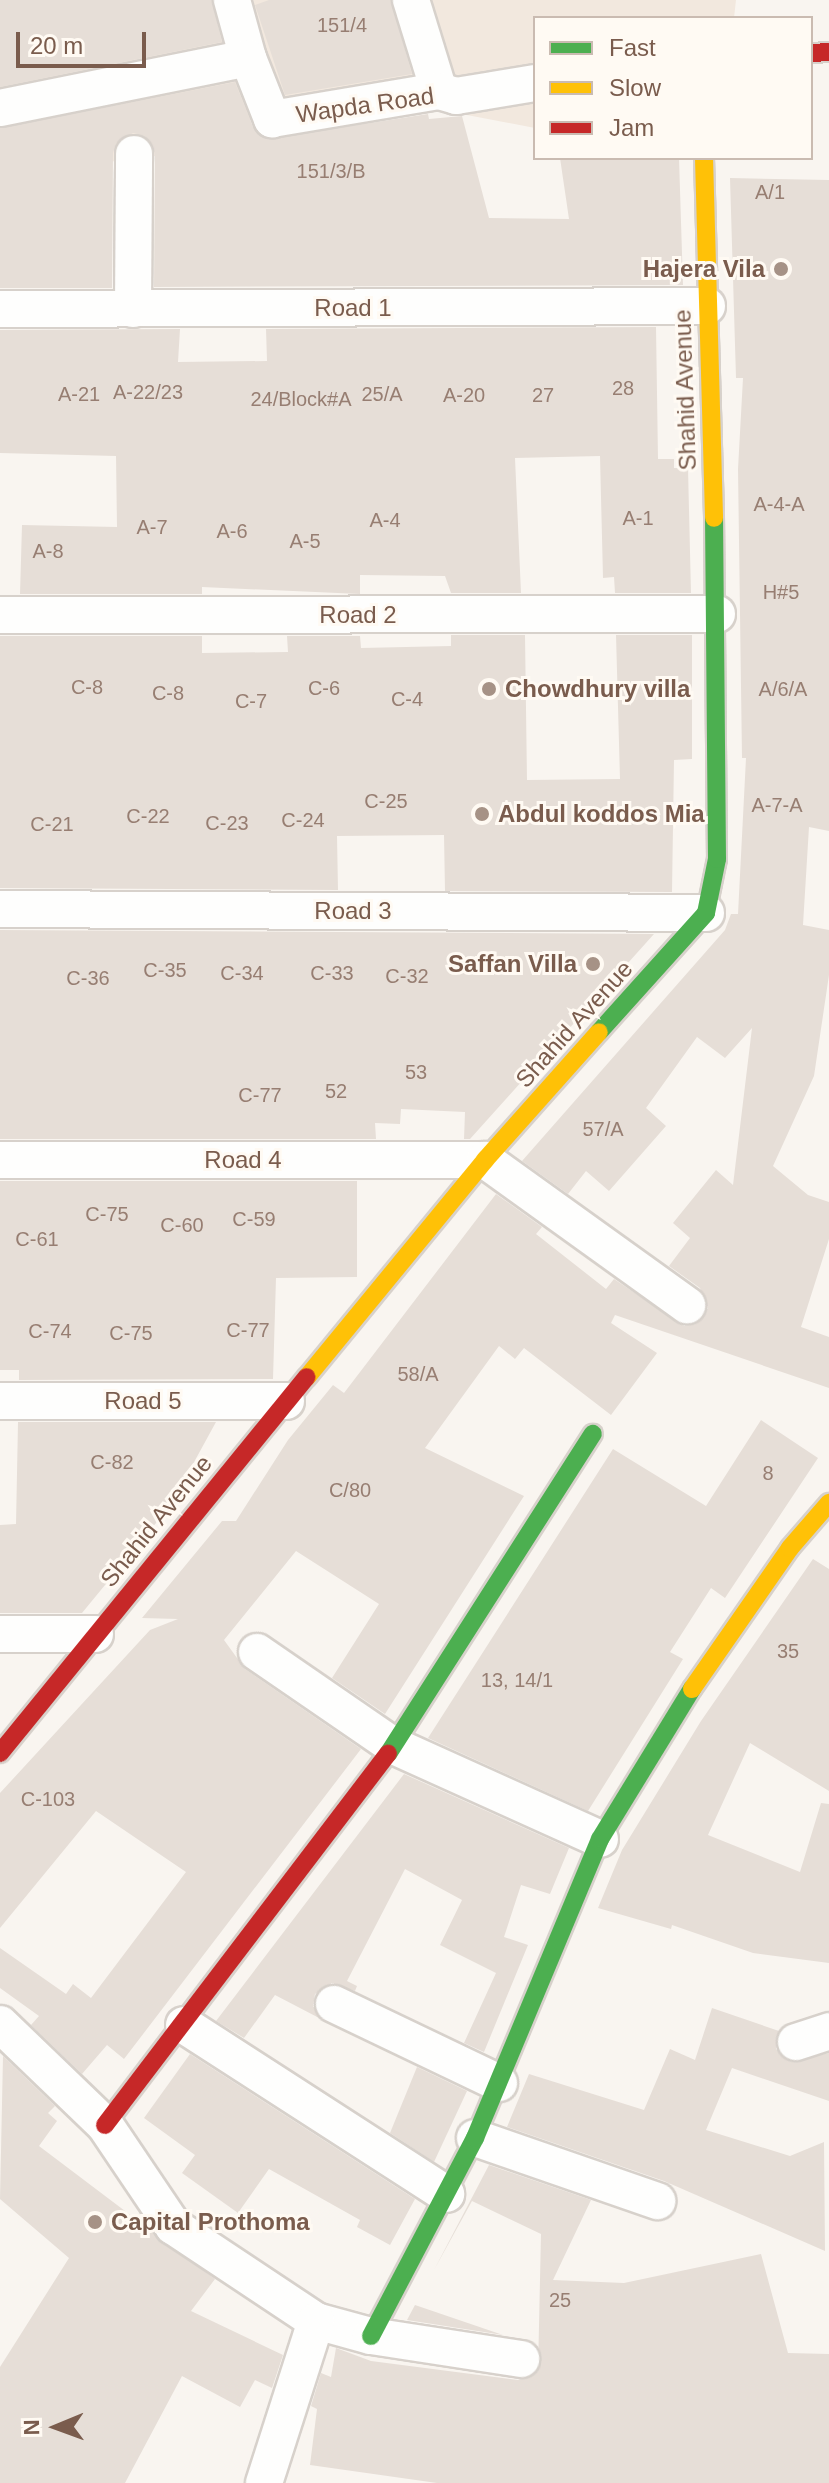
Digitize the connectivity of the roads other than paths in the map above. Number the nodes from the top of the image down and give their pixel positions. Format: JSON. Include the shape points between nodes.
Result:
{"nodes":[{"id":1,"x":232,"y":0,"type":"edge"},
{"id":2,"x":411,"y":0,"type":"edge"},
{"id":3,"x":248,"y":58,"type":"junction"},
{"id":4,"x":533,"y":83,"type":"edge"},
{"id":5,"x":439,"y":91,"type":"junction"},
{"id":6,"x":0,"y":108,"type":"edge"},
{"id":7,"x":134,"y":154,"type":"dead end"},
{"id":8,"x":704,"y":160,"type":"edge"},
{"id":9,"x":707,"y":306,"type":"junction"},
{"id":10,"x":0,"y":309,"type":"edge"},
{"id":11,"x":133,"y":309,"type":"junction"},
{"id":12,"x":717,"y":614,"type":"junction"},
{"id":13,"x":0,"y":615,"type":"edge"},
{"id":14,"x":0,"y":909,"type":"edge"},
{"id":15,"x":706,"y":913,"type":"junction"},
{"id":16,"x":0,"y":1160,"type":"edge"},
{"id":17,"x":485,"y":1160,"type":"junction"},
{"id":18,"x":687,"y":1305,"type":"dead end"},
{"id":19,"x":0,"y":1401,"type":"edge"},
{"id":20,"x":286,"y":1401,"type":"junction"},
{"id":21,"x":593,"y":1434,"type":"dead end"},
{"id":22,"x":829,"y":1503,"type":"edge"},
{"id":23,"x":0,"y":1634,"type":"edge"},
{"id":24,"x":95,"y":1634,"type":"junction"},
{"id":25,"x":257,"y":1652,"type":"dead end"},
{"id":26,"x":394,"y":1746,"type":"junction"},
{"id":27,"x":0,"y":1753,"type":"edge"},
{"id":28,"x":600,"y":1839,"type":"junction"},
{"id":29,"x":334,"y":2004,"type":"dead end"},
{"id":30,"x":0,"y":2024,"type":"edge"},
{"id":31,"x":184,"y":2025,"type":"junction"},
{"id":32,"x":499,"y":2083,"type":"junction"},
{"id":33,"x":105,"y":2125,"type":"junction"},
{"id":34,"x":475,"y":2138,"type":"junction"},
{"id":35,"x":446,"y":2194,"type":"junction"},
{"id":36,"x":657,"y":2201,"type":"dead end"},
{"id":37,"x":316,"y":2321,"type":"junction"},
{"id":38,"x":371,"y":2336,"type":"junction"},
{"id":39,"x":521,"y":2359,"type":"dead end"},
{"id":40,"x":264,"y":2483,"type":"edge"}],
"edges":[{"from":1,"to":3,"type":"street"},
{"from":2,"to":5,"type":"street"},
{"from":3,"to":5,"type":"street","name":"Wapda Road","via":[[272,119]]},
{"from":3,"to":6,"type":"street"},
{"from":4,"to":5,"type":"street","name":"Wapda Road","via":[[456,96]]},
{"from":7,"to":11,"type":"street"},
{"from":8,"to":9,"type":"street","name":"Shahid Avenue"},
{"from":9,"to":11,"type":"street","name":"Road 1"},
{"from":9,"to":12,"type":"street","name":"Shahid Avenue"},
{"from":10,"to":11,"type":"street","name":"Road 1"},
{"from":12,"to":13,"type":"street","name":"Road 2"},
{"from":12,"to":15,"type":"street","name":"Shahid Avenue","via":[[717,859]]},
{"from":14,"to":15,"type":"street","name":"Road 3"},
{"from":15,"to":17,"type":"street","name":"Shahid Avenue"},
{"from":16,"to":17,"type":"street","name":"Road 4"},
{"from":17,"to":18,"type":"street"},
{"from":17,"to":20,"type":"street","name":"Shahid Avenue"},
{"from":19,"to":20,"type":"street","name":"Road 5"},
{"from":20,"to":24,"type":"street","name":"Shahid Avenue"},
{"from":21,"to":26,"type":"street"},
{"from":22,"to":28,"type":"street","via":[[790,1548],[680,1707]]},
{"from":23,"to":24,"type":"street"},
{"from":24,"to":27,"type":"street","name":"Shahid Avenue"},
{"from":25,"to":26,"type":"street"},
{"from":26,"to":28,"type":"street"},
{"from":26,"to":31,"type":"street"},
{"from":28,"to":32,"type":"street"},
{"from":29,"to":32,"type":"street"},
{"from":30,"to":33,"type":"street"},
{"from":31,"to":33,"type":"street"},
{"from":31,"to":35,"type":"street"},
{"from":32,"to":34,"type":"street"},
{"from":33,"to":37,"type":"street","via":[[173,2226]]},
{"from":34,"to":35,"type":"street"},
{"from":34,"to":36,"type":"street"},
{"from":35,"to":38,"type":"street"},
{"from":37,"to":38,"type":"street"},
{"from":37,"to":40,"type":"street"},
{"from":38,"to":39,"type":"street"}]}
